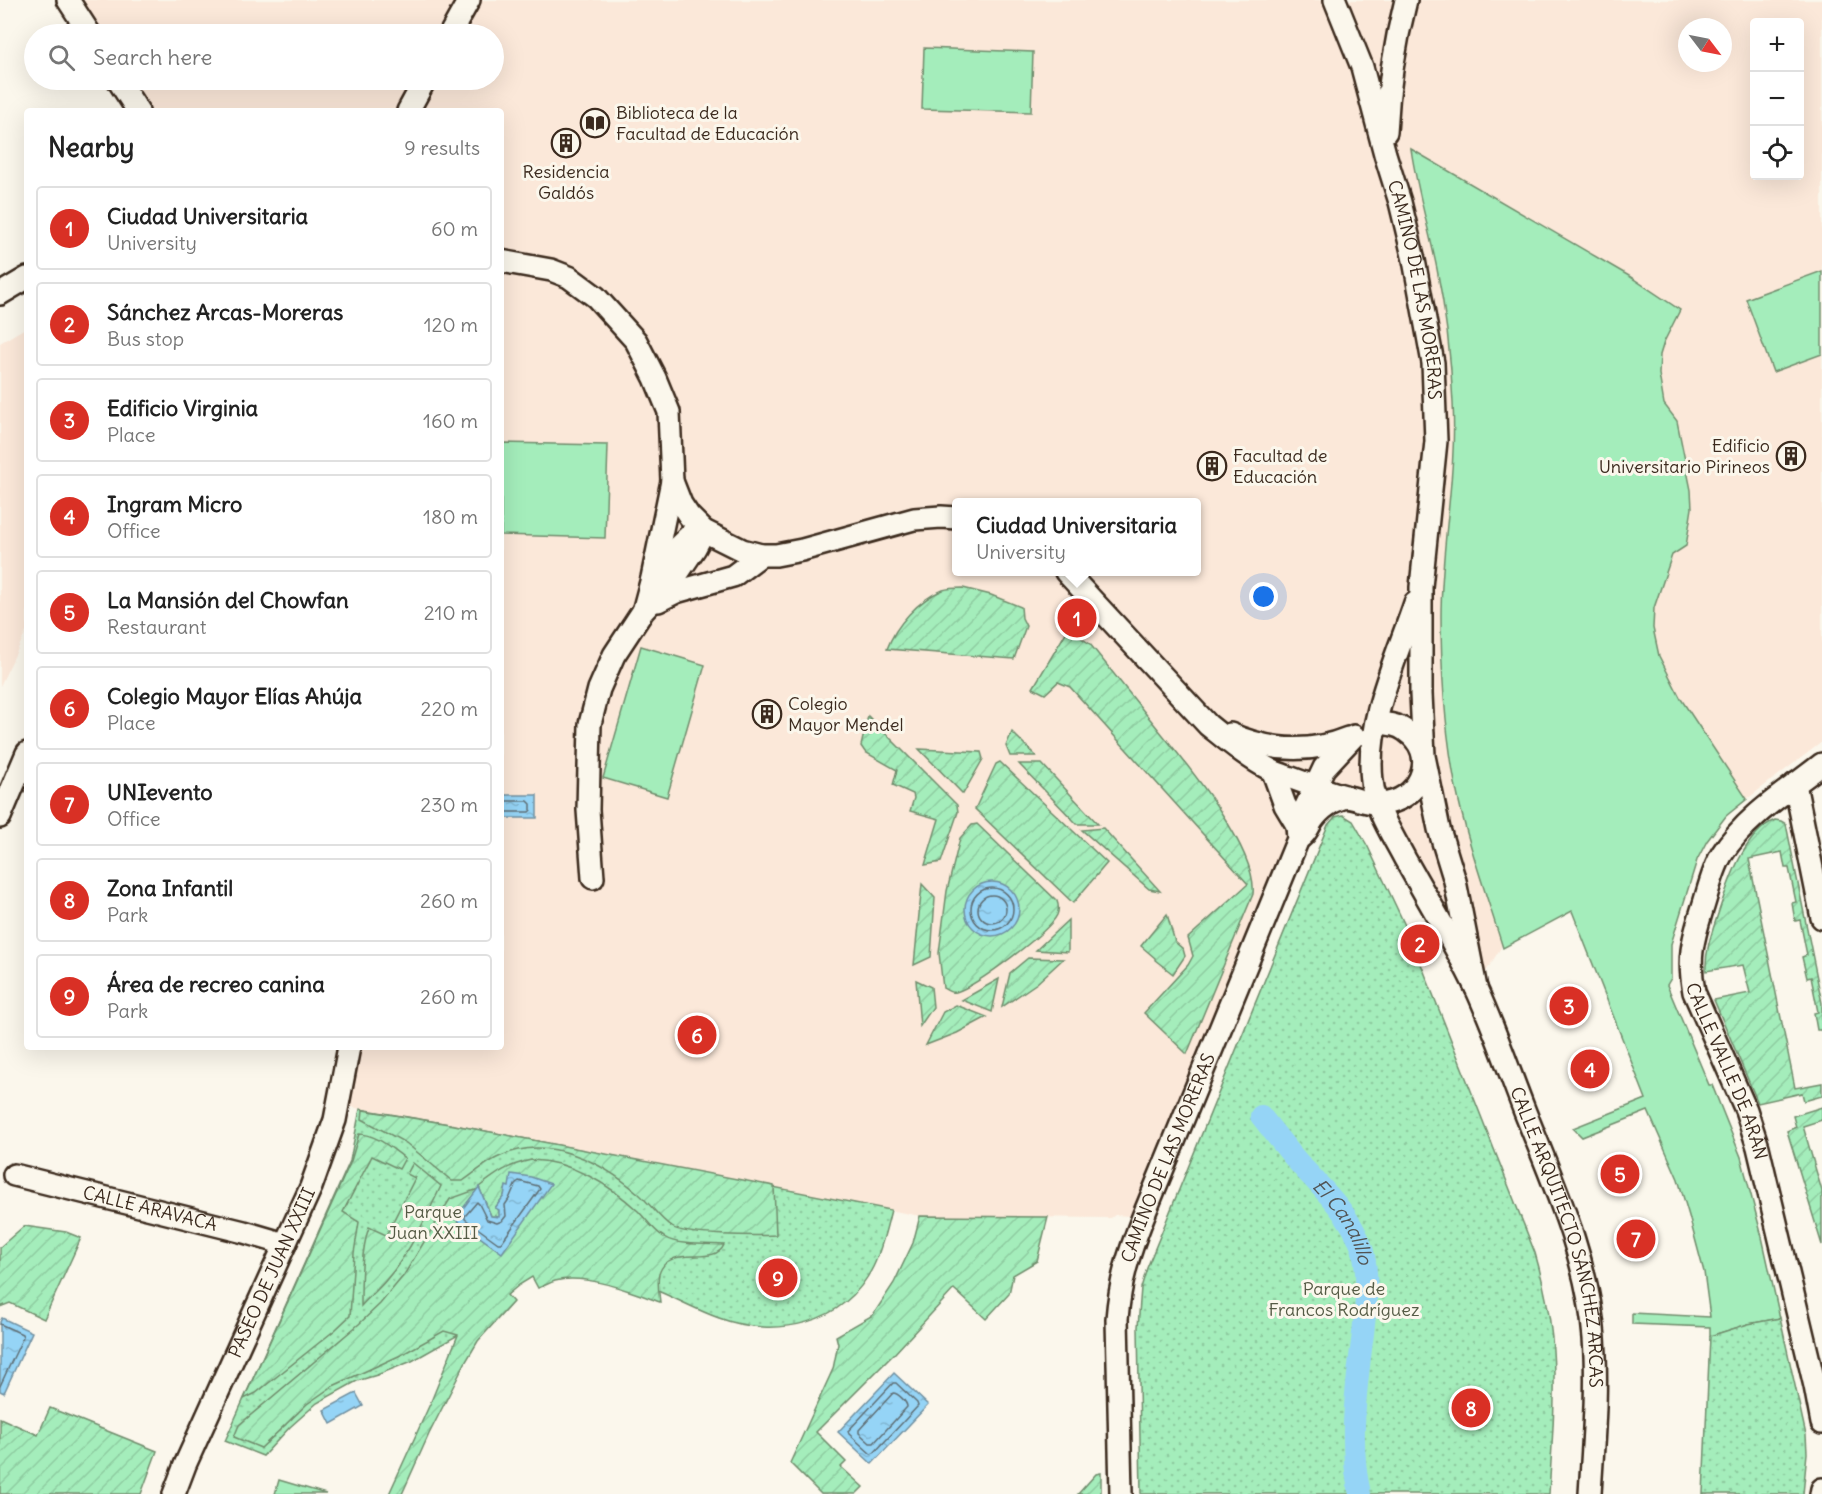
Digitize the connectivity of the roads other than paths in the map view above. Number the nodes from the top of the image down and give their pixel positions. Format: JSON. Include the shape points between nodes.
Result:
{"nodes":[{"id":1,"x":68,"y":0,"type":"edge"},
{"id":2,"x":469,"y":0,"type":"edge"},
{"id":3,"x":1335,"y":0,"type":"edge"},
{"id":4,"x":1406,"y":0,"type":"edge"},
{"id":5,"x":84,"y":24,"type":"edge"},
{"id":6,"x":456,"y":24,"type":"edge"},
{"id":7,"x":124,"y":90,"type":"edge"},
{"id":8,"x":420,"y":90,"type":"edge"},
{"id":9,"x":136,"y":108,"type":"edge"},
{"id":10,"x":410,"y":108,"type":"edge"},
{"id":11,"x":1385,"y":154,"type":"junction"},
{"id":12,"x":504,"y":261,"type":"edge"},
{"id":13,"x":24,"y":280,"type":"edge"},
{"id":14,"x":0,"y":294,"type":"edge"},
{"id":15,"x":672,"y":481,"type":"junction"},
{"id":16,"x":952,"y":519,"type":"edge"},
{"id":17,"x":701,"y":529,"type":"junction"},
{"id":18,"x":761,"y":555,"type":"junction"},
{"id":19,"x":1070,"y":576,"type":"edge"},
{"id":20,"x":652,"y":578,"type":"junction"},
{"id":21,"x":1420,"y":587,"type":"junction"},
{"id":22,"x":642,"y":611,"type":"junction"},
{"id":23,"x":1376,"y":723,"type":"junction"},
{"id":24,"x":1208,"y":725,"type":"junction"},
{"id":25,"x":1354,"y":736,"type":"junction"},
{"id":26,"x":1424,"y":756,"type":"junction"},
{"id":27,"x":24,"y":760,"type":"edge"},
{"id":28,"x":1822,"y":764,"type":"edge"},
{"id":29,"x":1273,"y":772,"type":"junction"},
{"id":30,"x":1796,"y":784,"type":"junction"},
{"id":31,"x":1314,"y":788,"type":"junction"},
{"id":32,"x":1348,"y":797,"type":"junction"},
{"id":33,"x":1377,"y":804,"type":"junction"},
{"id":34,"x":0,"y":817,"type":"edge"},
{"id":35,"x":1298,"y":832,"type":"junction"},
{"id":36,"x":593,"y":878,"type":"dead end"},
{"id":37,"x":1822,"y":918,"type":"edge"},
{"id":38,"x":1476,"y":988,"type":"junction"},
{"id":39,"x":348,"y":1050,"type":"edge"},
{"id":40,"x":14,"y":1175,"type":"dead end"},
{"id":41,"x":285,"y":1244,"type":"junction"},
{"id":42,"x":1822,"y":1423,"type":"edge"},
{"id":43,"x":1822,"y":1489,"type":"edge"},
{"id":44,"x":174,"y":1494,"type":"edge"},
{"id":45,"x":1121,"y":1494,"type":"edge"},
{"id":46,"x":1590,"y":1494,"type":"edge"},
{"id":47,"x":1821,"y":1494,"type":"edge"}],
"edges":[{"from":1,"to":5,"type":"street"},
{"from":2,"to":6,"type":"street"},
{"from":3,"to":11,"type":"street","name":"CAMINO DE LAS MORERAS","via":[[1362,67]]},
{"from":4,"to":11,"type":"street","via":[[1388,101]]},
{"from":7,"to":9,"type":"street"},
{"from":8,"to":10,"type":"street"},
{"from":11,"to":21,"type":"street","name":"CAMINO DE LAS MORERAS","via":[[1414,260],[1433,363],[1436,441]]},
{"from":12,"to":15,"type":"street","via":[[568,277],[596,297],[636,341],[669,412]]},
{"from":13,"to":14,"type":"street"},
{"from":15,"to":17,"type":"street","via":[[681,504]]},
{"from":15,"to":20,"type":"street"},
{"from":16,"to":18,"type":"street","via":[[914,519],[802,550]]},
{"from":17,"to":18,"type":"street"},
{"from":17,"to":20,"type":"street","via":[[665,559]]},
{"from":17,"to":22,"type":"street","via":[[695,548],[676,576]]},
{"from":18,"to":22,"type":"street","via":[[733,576],[676,592]]},
{"from":19,"to":24,"type":"street"},
{"from":20,"to":22,"type":"street"},
{"from":21,"to":23,"type":"street","name":"CAMINO DE LAS MORERAS"},
{"from":21,"to":26,"type":"street","name":"CAMINO DE LAS MORERAS"},
{"from":22,"to":36,"type":"street","via":[[614,656],[599,689],[590,724],[588,810]]},
{"from":23,"to":25,"type":"street"},
{"from":23,"to":26,"type":"street","via":[[1406,731],[1418,742]]},
{"from":23,"to":33,"type":"street","name":"CAMINO DE LAS MORERAS","via":[[1372,780]]},
{"from":24,"to":25,"type":"street","via":[[1250,742],[1287,748],[1316,748]]},
{"from":24,"to":29,"type":"street"},
{"from":25,"to":31,"type":"street","name":"CAMINO DE LAS MORERAS","via":[[1324,768]]},
{"from":26,"to":33,"type":"street","via":[[1421,775],[1411,791],[1390,803]]},
{"from":26,"to":38,"type":"street","name":"CALLE ARQUITECTO SÁNCHEZ ARCAS"},
{"from":27,"to":34,"type":"street"},
{"from":28,"to":30,"type":"street","name":"CALLE VALLE DE ARÁN"},
{"from":29,"to":31,"type":"street"},
{"from":29,"to":35,"type":"street"},
{"from":30,"to":37,"type":"street"},
{"from":30,"to":42,"type":"street","name":"CALLE VALLE DE ARÁN","via":[[1745,825],[1721,855],[1693,939],[1690,971],[1694,992],[1746,1110],[1758,1147]]},
{"from":31,"to":32,"type":"street"},
{"from":31,"to":35,"type":"street","name":"CAMINO DE LAS MORERAS"},
{"from":32,"to":33,"type":"street"},
{"from":32,"to":35,"type":"street","name":"CAMINO DE LAS MORERAS","via":[[1324,808],[1307,832]]},
{"from":33,"to":38,"type":"street","name":"CALLE ARQUITECTO SÁNCHEZ ARCAS"},
{"from":35,"to":45,"type":"street","name":"CAMINO DE LAS MORERAS","via":[[1124,1271],[1117,1319]]},
{"from":38,"to":46,"type":"street","name":"CALLE ARQUITECTO SÁNCHEZ ARCAS","via":[[1568,1218],[1588,1294],[1596,1397]]},
{"from":39,"to":41,"type":"street","name":"PASEO DE JUAN XXIII","via":[[335,1120]]},
{"from":40,"to":41,"type":"street","name":"CALLE ARAVACA"},
{"from":41,"to":44,"type":"street","name":"PASEO DE JUAN XXIII"},
{"from":43,"to":47,"type":"street"}]}
